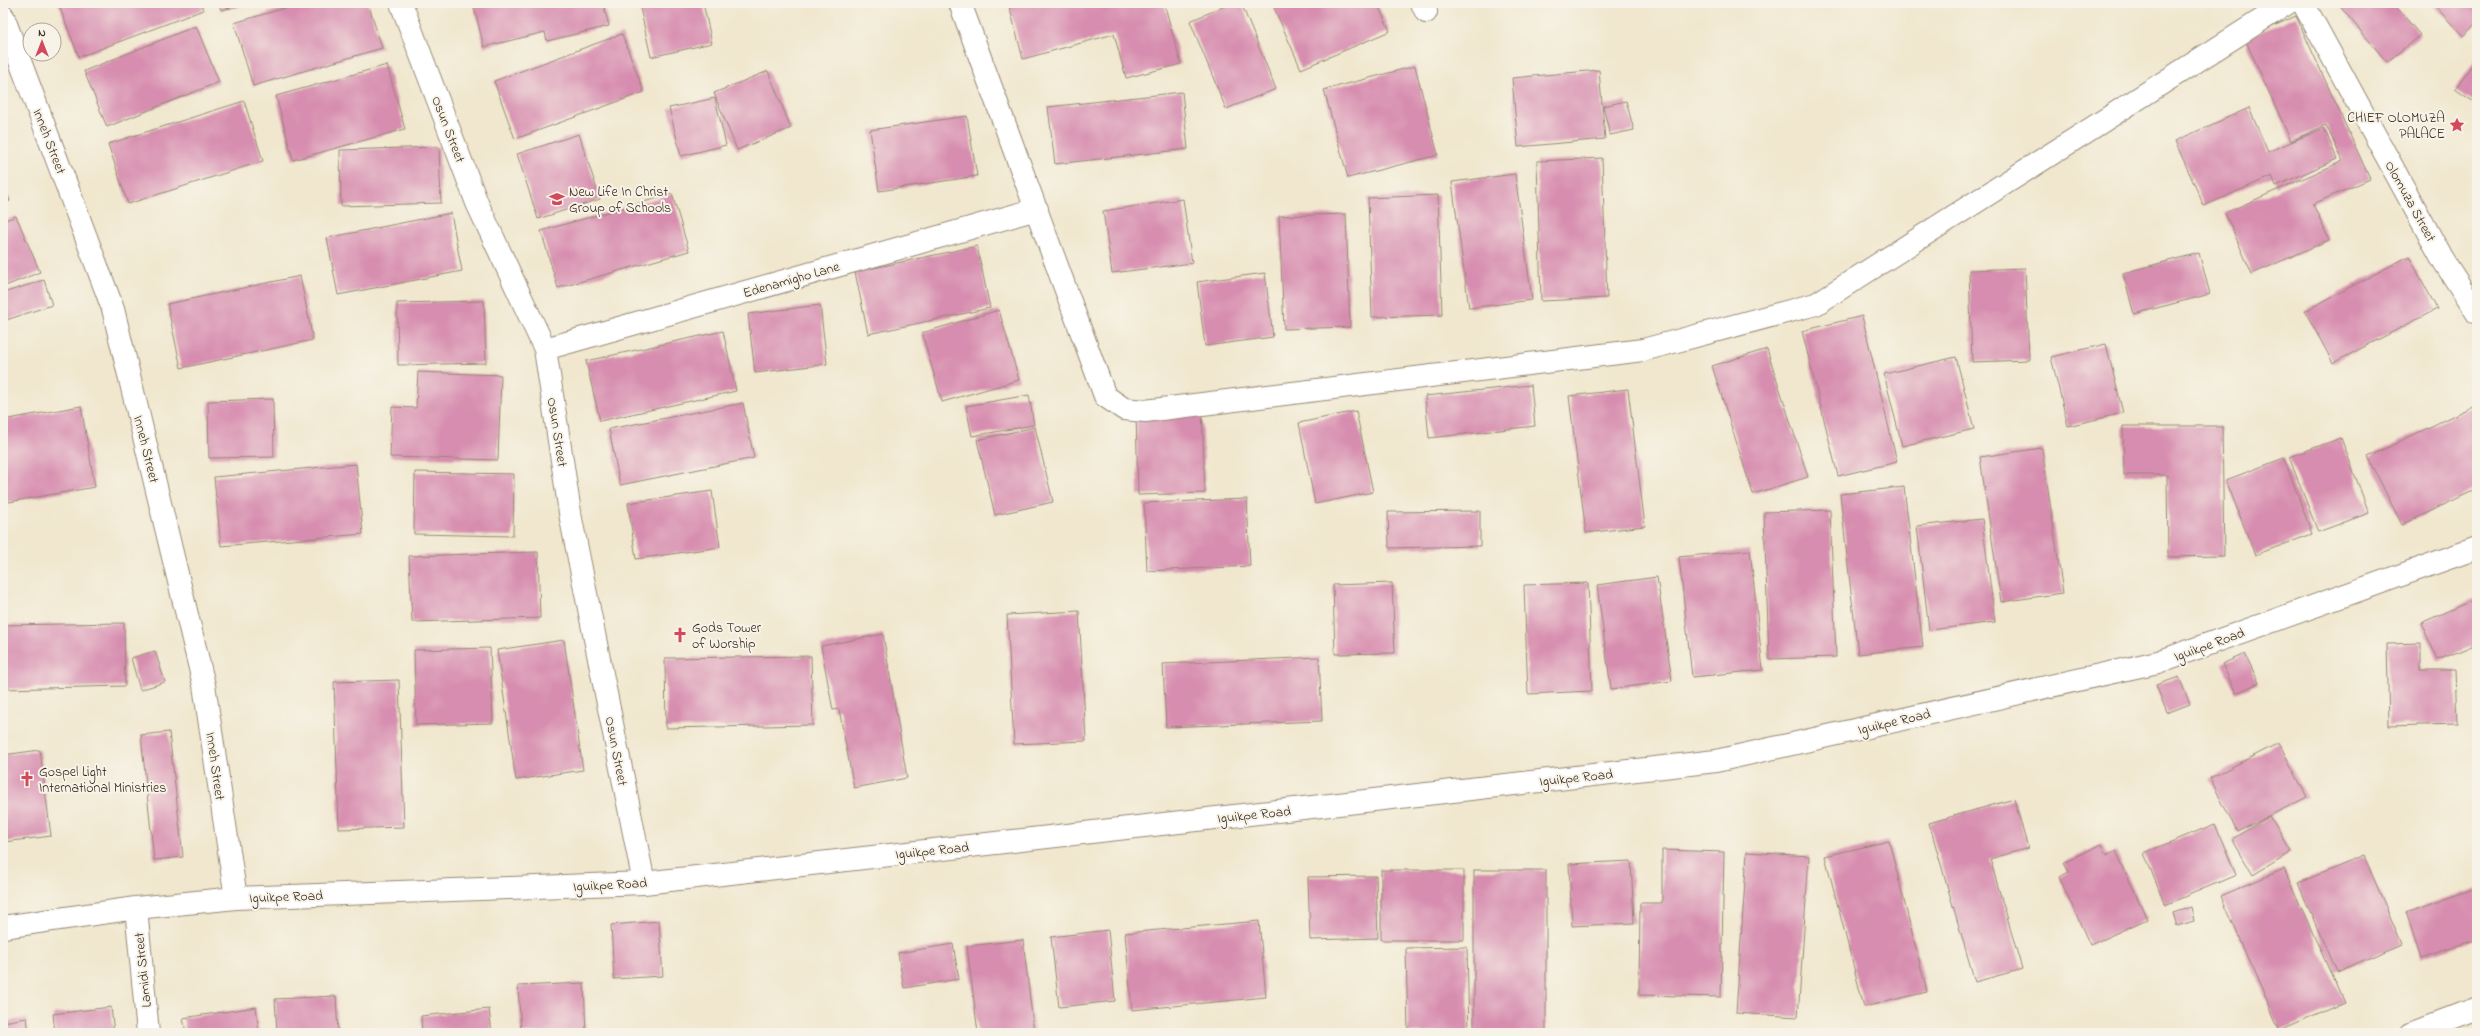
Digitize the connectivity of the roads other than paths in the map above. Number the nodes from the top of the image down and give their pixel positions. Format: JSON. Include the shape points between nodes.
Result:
{"nodes":[{"id":1,"x":402,"y":3,"type":"edge"},
{"id":2,"x":960,"y":3,"type":"edge"},
{"id":3,"x":2288,"y":3,"type":"edge"},
{"id":4,"x":2302,"y":3,"type":"edge"},
{"id":5,"x":3,"y":16,"type":"edge"},
{"id":6,"x":1037,"y":209,"type":"junction"},
{"id":7,"x":2477,"y":313,"type":"edge"},
{"id":8,"x":545,"y":349,"type":"junction"},
{"id":9,"x":2477,"y":548,"type":"edge"},
{"id":10,"x":644,"y":883,"type":"junction"},
{"id":11,"x":236,"y":898,"type":"junction"},
{"id":12,"x":136,"y":908,"type":"junction"},
{"id":13,"x":3,"y":927,"type":"edge"},
{"id":14,"x":2477,"y":1008,"type":"edge"},
{"id":15,"x":148,"y":1033,"type":"edge"},
{"id":16,"x":2411,"y":1033,"type":"edge"}],
"edges":[{"from":1,"to":8,"type":"street","name":"Osun Street","via":[[477,202]]},
{"from":2,"to":6,"type":"street"},
{"from":3,"to":6,"type":"street","via":[[1816,304],[1643,350],[1145,411],[1124,409],[1105,396]]},
{"from":4,"to":7,"type":"street","name":"Olomuza Street","via":[[2443,260]]},
{"from":5,"to":11,"type":"street","name":"Inneh Street","via":[[113,309],[204,685]]},
{"from":6,"to":8,"type":"street","name":"Edenamigho Lane"},
{"from":8,"to":10,"type":"street","name":"Osun Street","via":[[570,519]]},
{"from":9,"to":10,"type":"street","name":"Iguikpe Road","via":[[2158,662],[1716,761]]},
{"from":10,"to":11,"type":"street","name":"Iguikpe Road"},
{"from":11,"to":12,"type":"street","name":"Iguikpe Road"},
{"from":12,"to":13,"type":"street","name":"Iguikpe Road"},
{"from":12,"to":15,"type":"street","name":"Lamidi Street"},
{"from":14,"to":16,"type":"street"}]}
